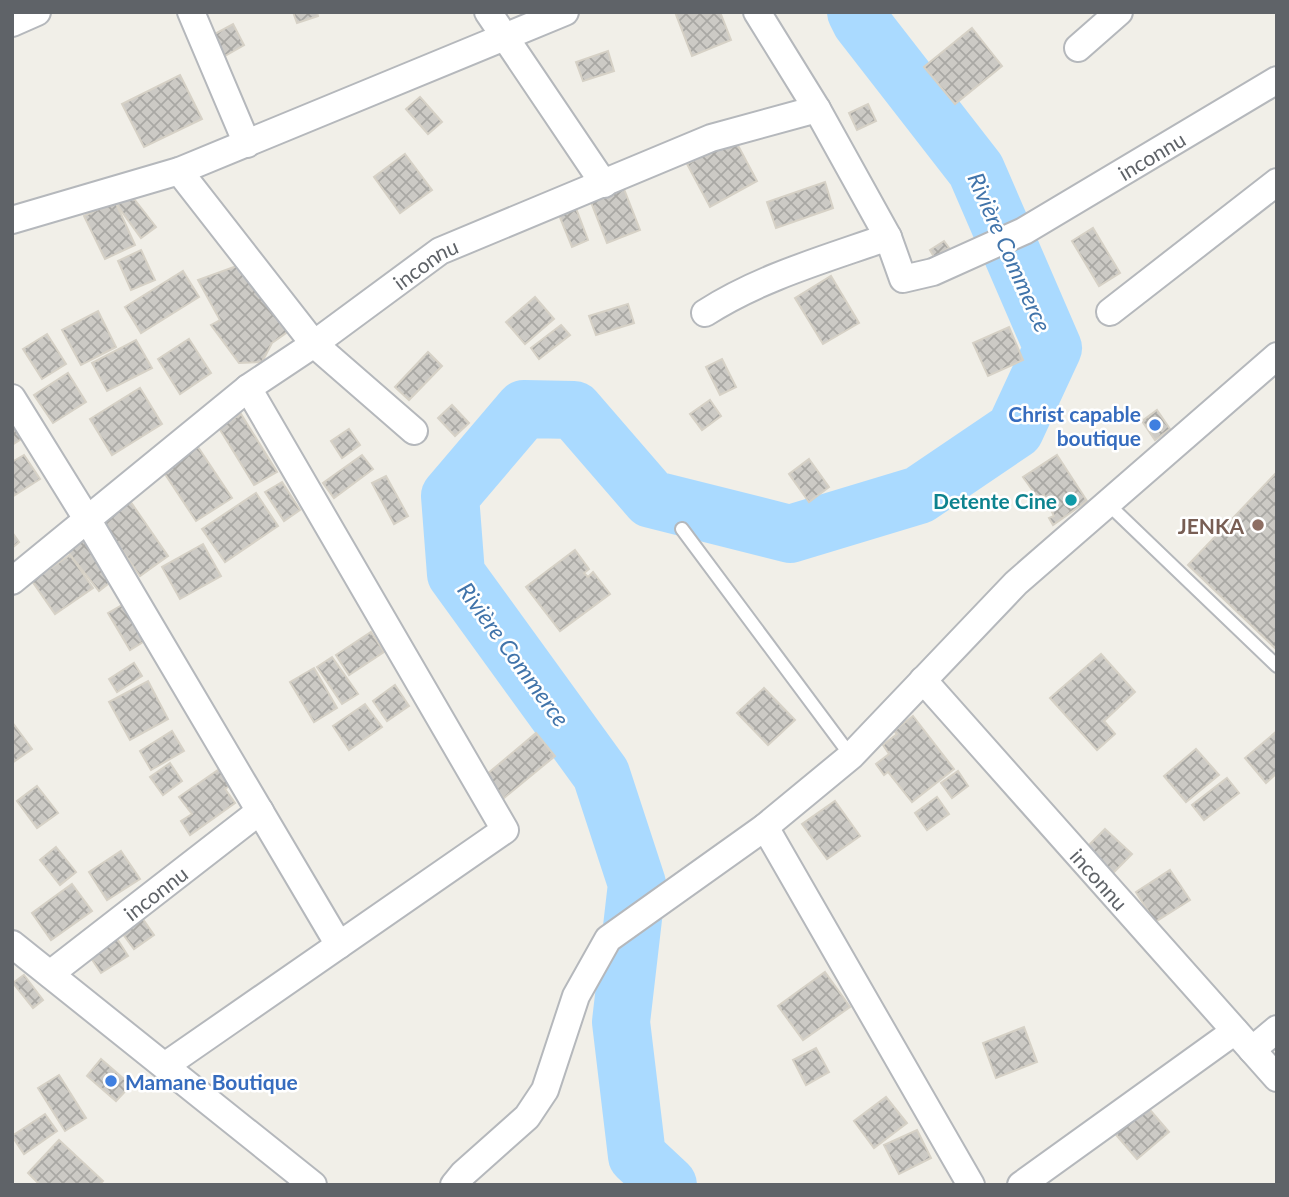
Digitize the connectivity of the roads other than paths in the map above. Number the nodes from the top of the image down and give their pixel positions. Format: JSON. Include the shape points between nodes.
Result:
{"nodes":[{"id":1,"x":37,"y":12,"type":"edge"},
{"id":2,"x":191,"y":12,"type":"edge"},
{"id":3,"x":488,"y":12,"type":"edge"},
{"id":4,"x":565,"y":12,"type":"edge"},
{"id":5,"x":757,"y":12,"type":"edge"},
{"id":6,"x":1119,"y":12,"type":"edge"},
{"id":7,"x":12,"y":23,"type":"edge"},
{"id":8,"x":503,"y":37,"type":"junction"},
{"id":9,"x":1078,"y":48,"type":"dead end"},
{"id":10,"x":1277,"y":80,"type":"edge"},
{"id":11,"x":817,"y":109,"type":"junction"},
{"id":12,"x":247,"y":144,"type":"junction"},
{"id":13,"x":178,"y":172,"type":"junction"},
{"id":14,"x":1277,"y":182,"type":"edge"},
{"id":15,"x":604,"y":184,"type":"junction"},
{"id":16,"x":12,"y":220,"type":"edge"},
{"id":17,"x":888,"y":237,"type":"junction"},
{"id":18,"x":1110,"y":312,"type":"dead end"},
{"id":19,"x":705,"y":313,"type":"dead end"},
{"id":20,"x":314,"y":344,"type":"junction"},
{"id":21,"x":1277,"y":356,"type":"edge"},
{"id":22,"x":248,"y":388,"type":"junction"},
{"id":23,"x":12,"y":398,"type":"edge"},
{"id":24,"x":414,"y":431,"type":"dead end"},
{"id":25,"x":1108,"y":503,"type":"junction"},
{"id":26,"x":87,"y":519,"type":"junction"},
{"id":27,"x":682,"y":529,"type":"dead end"},
{"id":28,"x":12,"y":581,"type":"edge"},
{"id":29,"x":1277,"y":666,"type":"edge"},
{"id":30,"x":923,"y":680,"type":"junction"},
{"id":31,"x":851,"y":756,"type":"junction"},
{"id":32,"x":260,"y":811,"type":"junction"},
{"id":33,"x":765,"y":827,"type":"junction"},
{"id":34,"x":339,"y":945,"type":"junction"},
{"id":35,"x":26,"y":962,"type":"edge"},
{"id":36,"x":1277,"y":1029,"type":"edge"},
{"id":37,"x":1243,"y":1041,"type":"junction"},
{"id":38,"x":166,"y":1065,"type":"junction"},
{"id":39,"x":1277,"y":1078,"type":"edge"},
{"id":40,"x":313,"y":1185,"type":"edge"},
{"id":41,"x":454,"y":1185,"type":"edge"},
{"id":42,"x":971,"y":1185,"type":"edge"},
{"id":43,"x":1021,"y":1185,"type":"edge"}],
"edges":[{"from":1,"to":7,"type":"street"},
{"from":2,"to":12,"type":"street"},
{"from":3,"to":8,"type":"street"},
{"from":4,"to":8,"type":"street"},
{"from":5,"to":11,"type":"street"},
{"from":6,"to":9,"type":"street"},
{"from":8,"to":12,"type":"street"},
{"from":8,"to":15,"type":"street"},
{"from":10,"to":17,"type":"street","name":"inconnu","via":[[1024,231],[933,272],[902,279]]},
{"from":11,"to":15,"type":"street","name":"inconnu","via":[[711,138]]},
{"from":11,"to":17,"type":"street"},
{"from":12,"to":13,"type":"street"},
{"from":13,"to":16,"type":"street"},
{"from":13,"to":20,"type":"street"},
{"from":14,"to":18,"type":"street"},
{"from":15,"to":20,"type":"street","name":"inconnu","via":[[440,251]]},
{"from":17,"to":19,"type":"street","via":[[758,284]]},
{"from":20,"to":22,"type":"street","name":"inconnu"},
{"from":20,"to":24,"type":"street"},
{"from":21,"to":25,"type":"street"},
{"from":22,"to":26,"type":"street","name":"inconnu"},
{"from":22,"to":34,"type":"street","via":[[505,830]]},
{"from":23,"to":26,"type":"street"},
{"from":25,"to":29,"type":"lane"},
{"from":25,"to":30,"type":"street","via":[[1016,583]]},
{"from":26,"to":28,"type":"street","name":"inconnu"},
{"from":26,"to":32,"type":"street"},
{"from":27,"to":31,"type":"lane"},
{"from":30,"to":31,"type":"street"},
{"from":30,"to":37,"type":"street","name":"inconnu"},
{"from":31,"to":33,"type":"street"},
{"from":32,"to":34,"type":"street"},
{"from":32,"to":35,"type":"street","name":"inconnu"},
{"from":33,"to":41,"type":"street","via":[[608,939],[576,996],[545,1090],[527,1117]]},
{"from":33,"to":42,"type":"street"},
{"from":34,"to":38,"type":"street"},
{"from":35,"to":38,"type":"street"},
{"from":36,"to":37,"type":"street"},
{"from":37,"to":39,"type":"street","name":"inconnu"},
{"from":37,"to":43,"type":"street"},
{"from":38,"to":40,"type":"street"}]}
